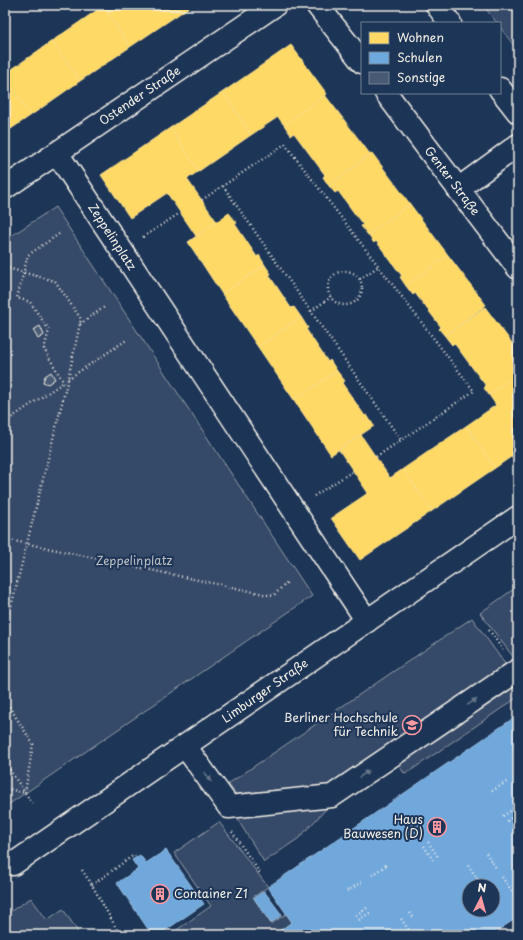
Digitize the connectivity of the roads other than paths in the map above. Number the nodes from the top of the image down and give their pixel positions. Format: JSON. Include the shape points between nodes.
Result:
{"nodes":[{"id":1,"x":275,"y":5,"type":"edge"},
{"id":2,"x":317,"y":5,"type":"edge"},
{"id":3,"x":437,"y":5,"type":"edge"},
{"id":4,"x":449,"y":22,"type":"edge"},
{"id":5,"x":361,"y":61,"type":"edge"},
{"id":6,"x":501,"y":90,"type":"edge"},
{"id":7,"x":387,"y":94,"type":"edge"},
{"id":8,"x":518,"y":112,"type":"edge"},
{"id":9,"x":518,"y":145,"type":"edge"},
{"id":10,"x":57,"y":153,"type":"junction"},
{"id":11,"x":5,"y":188,"type":"edge"},
{"id":12,"x":458,"y":189,"type":"junction"},
{"id":13,"x":518,"y":268,"type":"edge"},
{"id":14,"x":518,"y":517,"type":"edge"},
{"id":15,"x":367,"y":621,"type":"junction"},
{"id":16,"x":518,"y":670,"type":"edge"},
{"id":17,"x":186,"y":746,"type":"junction"},
{"id":18,"x":13,"y":864,"type":"dead end"}],
"edges":[{"from":1,"to":10,"type":"street","name":"Ostender Straße"},
{"from":2,"to":5,"type":"street"},
{"from":3,"to":4,"type":"street"},
{"from":6,"to":8,"type":"street"},
{"from":7,"to":12,"type":"street","name":"Genter Straße"},
{"from":9,"to":12,"type":"street"},
{"from":10,"to":11,"type":"street","name":"Ostender Straße"},
{"from":10,"to":15,"type":"street","name":"Zeppelinplatz"},
{"from":12,"to":13,"type":"street","name":"Genter Straße"},
{"from":14,"to":15,"type":"street","name":"Limburger Straße"},
{"from":15,"to":17,"type":"street","name":"Limburger Straße"},
{"from":17,"to":16,"type":"street","one_way":true,"via":[[229,807],[332,796]]},
{"from":17,"to":18,"type":"street","name":"Limburger Straße"}]}
